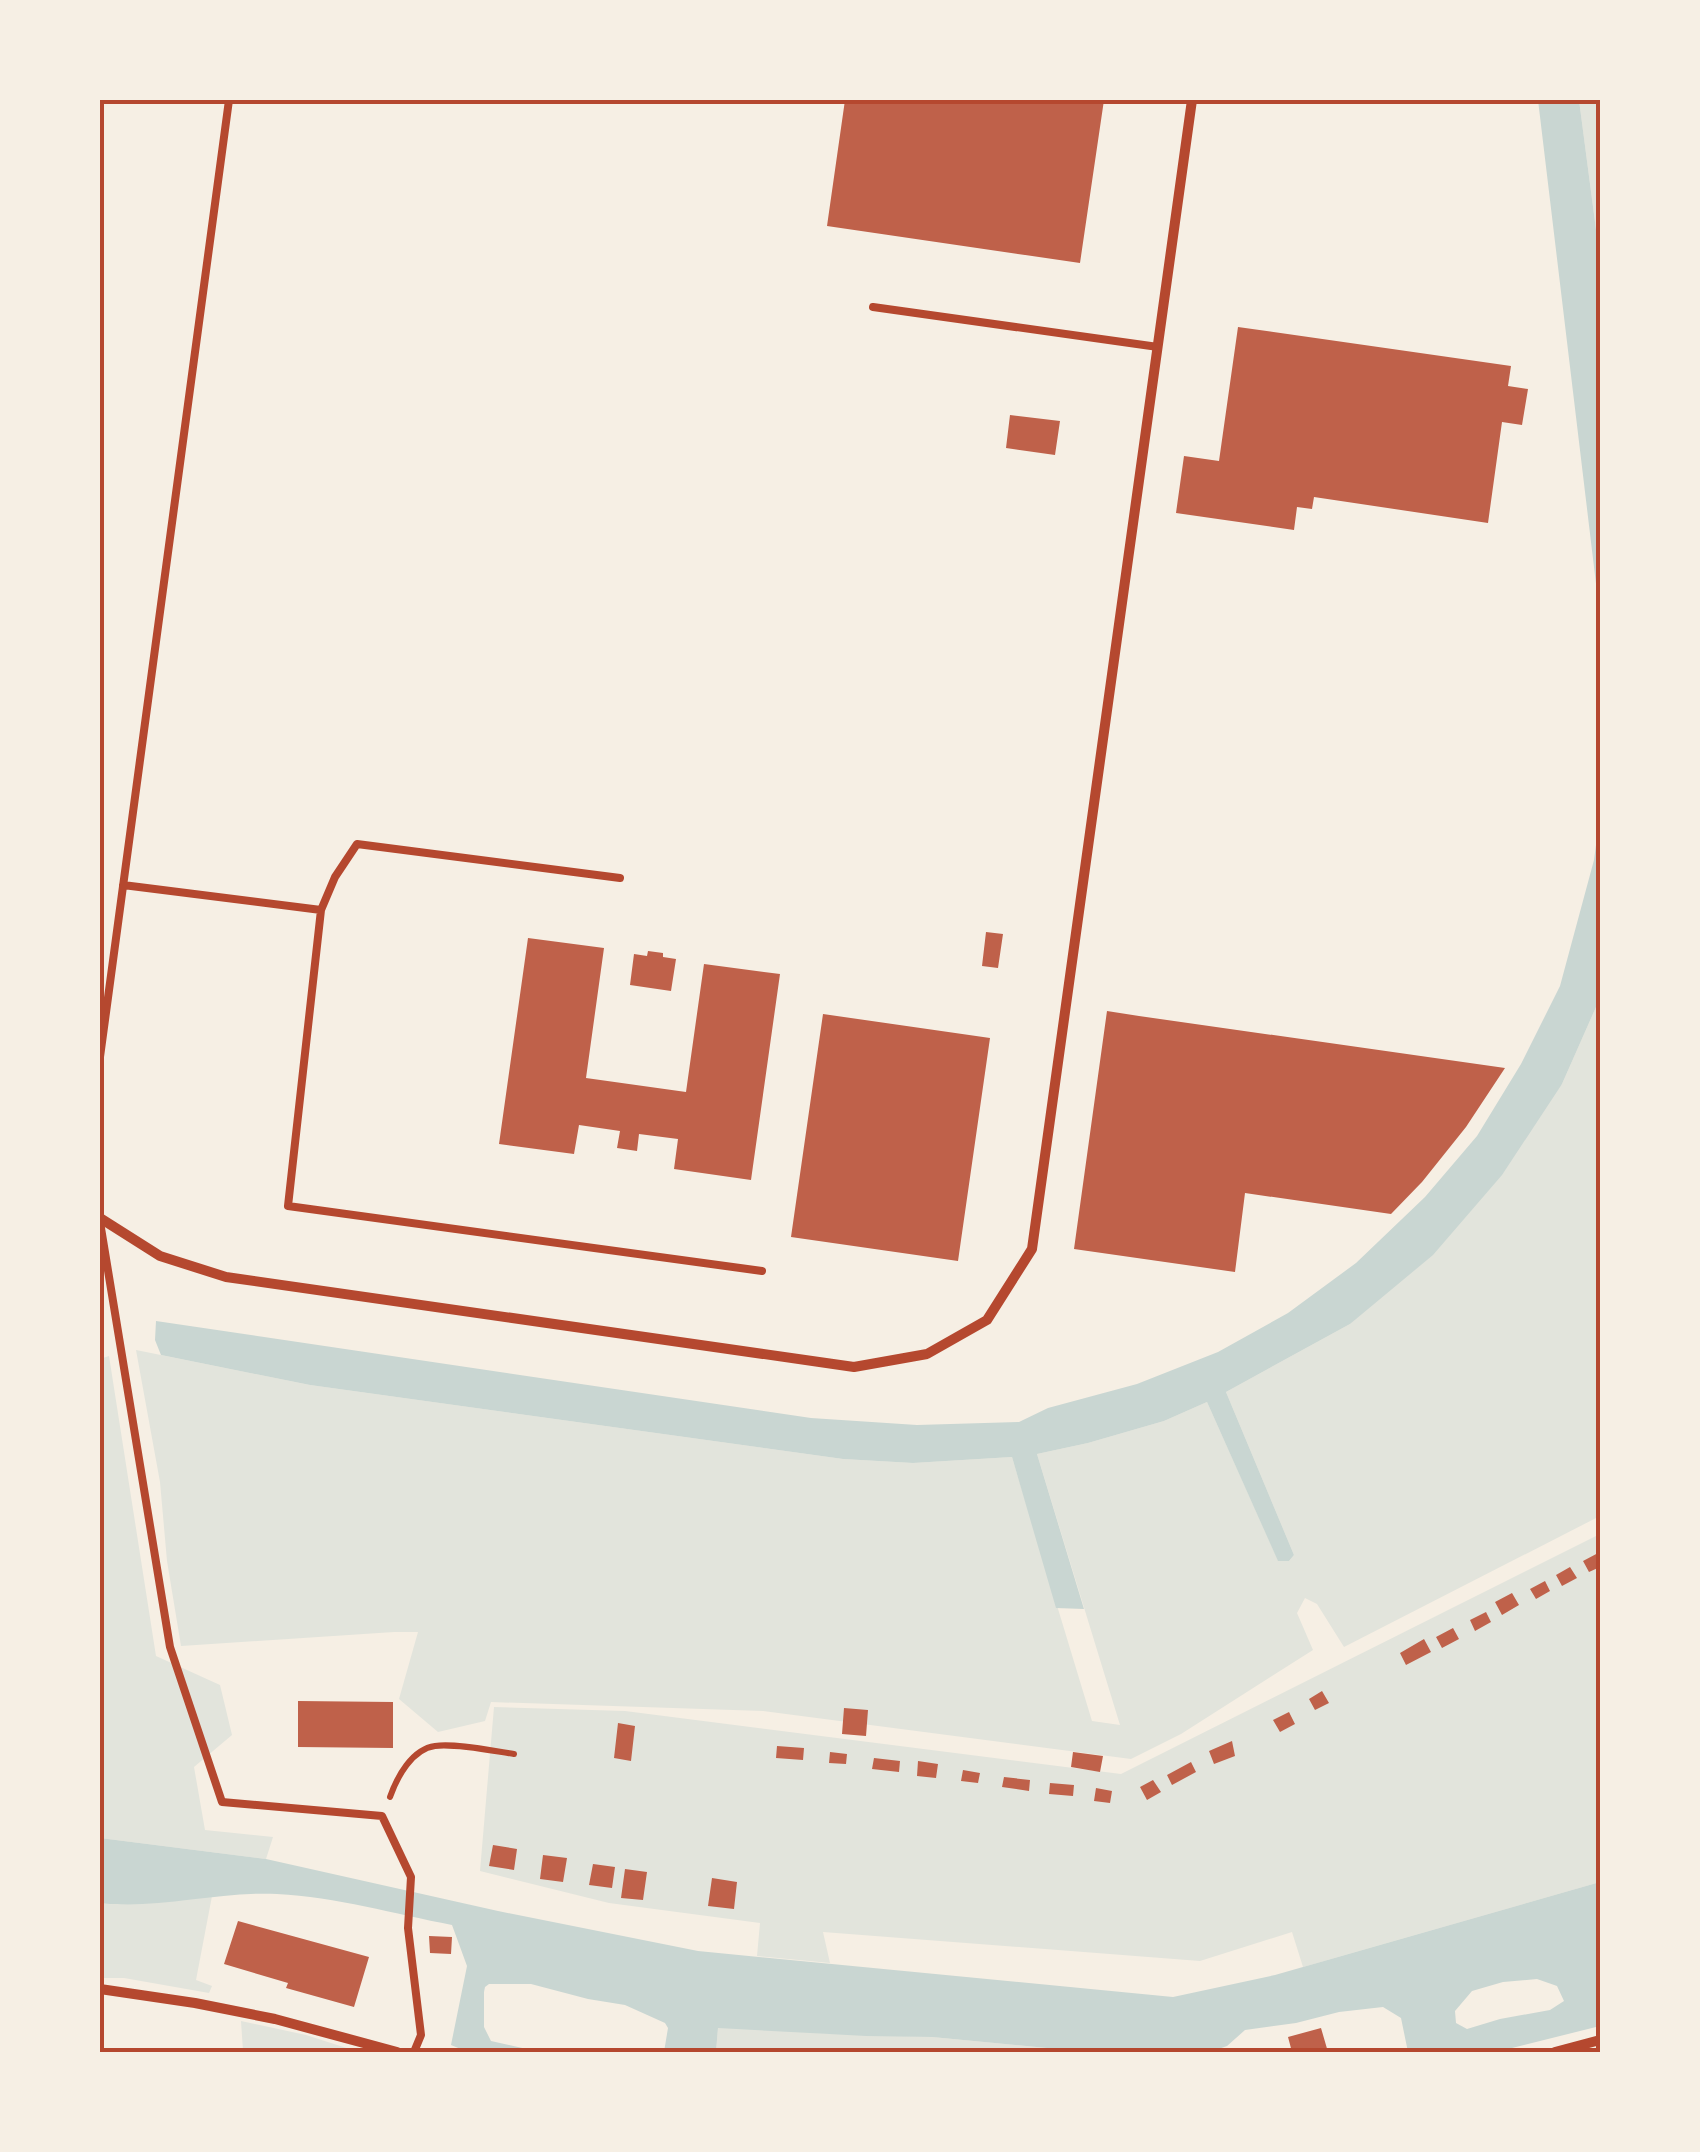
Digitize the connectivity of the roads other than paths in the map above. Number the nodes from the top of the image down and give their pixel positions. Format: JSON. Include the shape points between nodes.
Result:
{"nodes":[{"id":1,"x":229,"y":100,"type":"edge"},
{"id":2,"x":1192,"y":100,"type":"edge"},
{"id":3,"x":872,"y":307,"type":"dead end"},
{"id":4,"x":1158,"y":347,"type":"junction"},
{"id":5,"x":620,"y":878,"type":"dead end"},
{"id":6,"x":123,"y":885,"type":"junction"},
{"id":7,"x":321,"y":910,"type":"junction"},
{"id":8,"x":100,"y":1057,"type":"edge"},
{"id":9,"x":100,"y":1220,"type":"edge"},
{"id":10,"x":762,"y":1271,"type":"dead end"},
{"id":11,"x":100,"y":1990,"type":"edge"},
{"id":12,"x":1600,"y":2040,"type":"edge"},
{"id":13,"x":398,"y":2052,"type":"edge"},
{"id":14,"x":414,"y":2052,"type":"edge"},
{"id":15,"x":1556,"y":2052,"type":"edge"}],
"edges":[{"from":1,"to":6,"type":"lane"},
{"from":2,"to":4,"type":"street"},
{"from":3,"to":4,"type":"lane"},
{"from":4,"to":9,"type":"street","via":[[1032,1249],[986,1320],[927,1354],[854,1367],[226,1277],[160,1256]]},
{"from":5,"to":7,"type":"lane","via":[[358,844]]},
{"from":6,"to":7,"type":"lane"},
{"from":6,"to":8,"type":"lane"},
{"from":7,"to":10,"type":"lane","via":[[288,1206]]},
{"from":9,"to":14,"type":"lane","via":[[170,1647],[222,1802],[382,1816],[412,1876],[408,1928],[421,2035]]},
{"from":11,"to":13,"type":"street","via":[[276,2019]]},
{"from":12,"to":15,"type":"street"}]}
